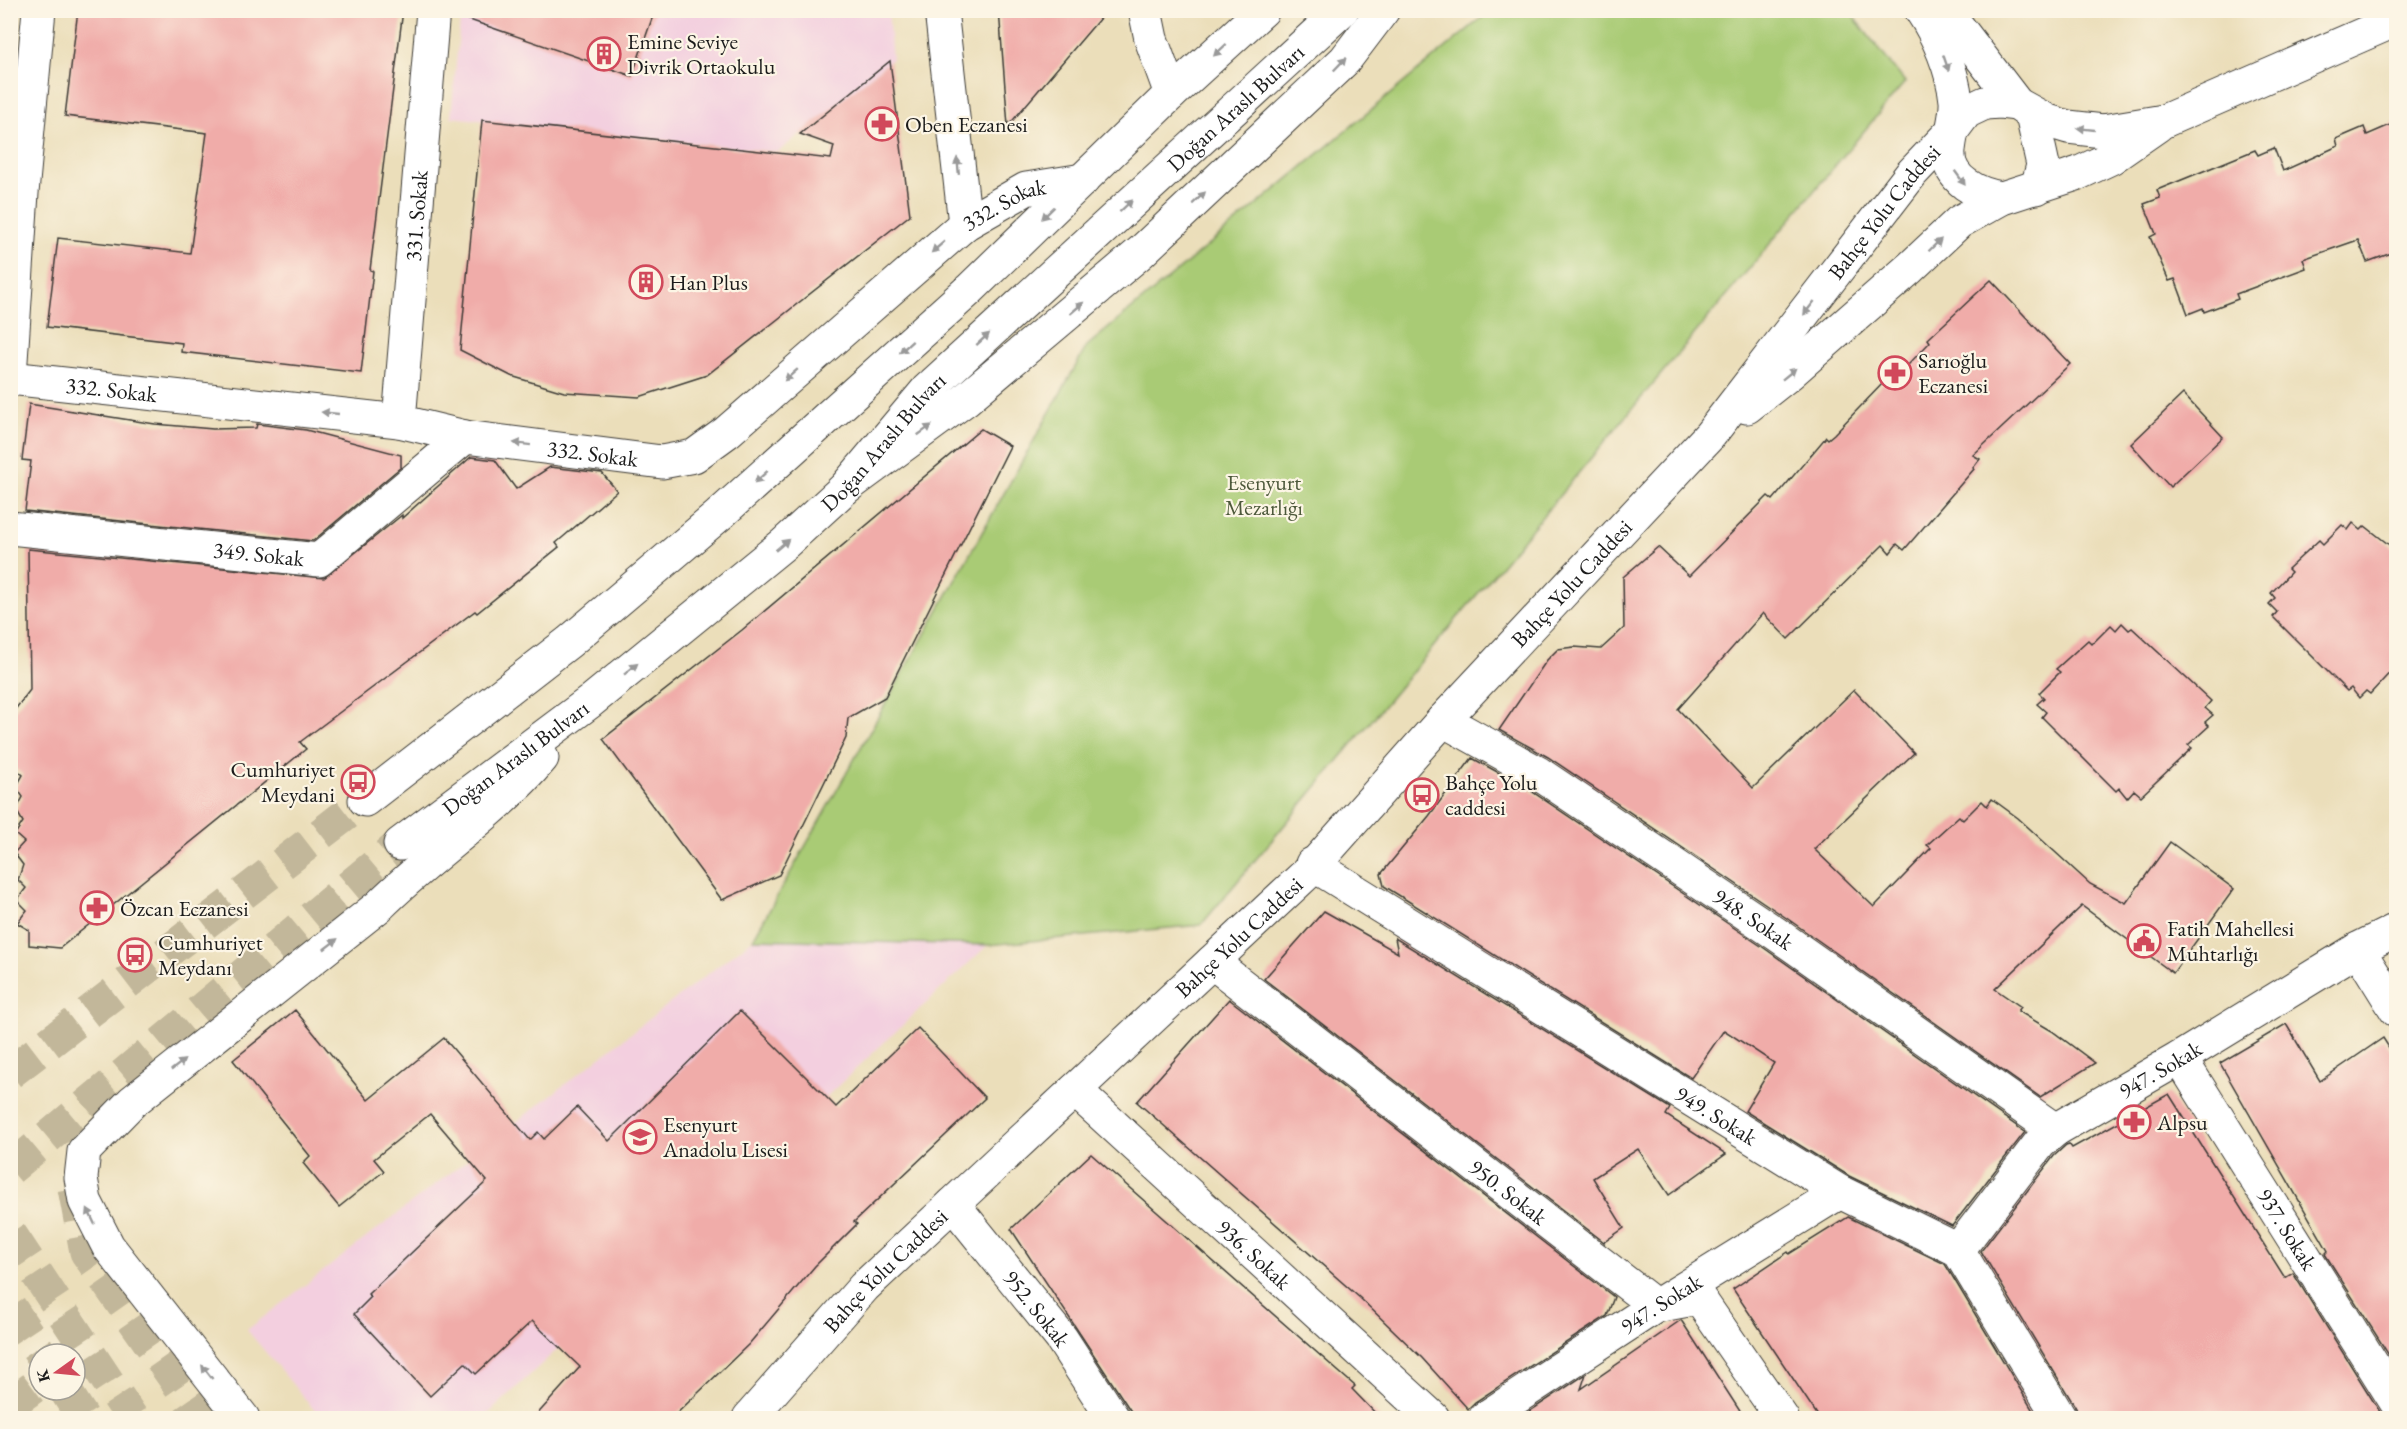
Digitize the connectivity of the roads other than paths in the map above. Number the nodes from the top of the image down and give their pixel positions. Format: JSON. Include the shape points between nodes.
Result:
{"nodes":[{"id":1,"x":39,"y":10,"type":"edge"},
{"id":2,"x":433,"y":10,"type":"edge"},
{"id":3,"x":941,"y":10,"type":"edge"},
{"id":4,"x":1145,"y":10,"type":"edge"},
{"id":5,"x":1263,"y":10,"type":"edge"},
{"id":6,"x":1342,"y":10,"type":"edge"},
{"id":7,"x":1383,"y":10,"type":"edge"},
{"id":8,"x":1921,"y":10,"type":"edge"},
{"id":9,"x":1945,"y":10,"type":"edge"},
{"id":10,"x":2397,"y":20,"type":"edge"},
{"id":11,"x":1172,"y":94,"type":"junction"},
{"id":12,"x":2017,"y":104,"type":"junction"},
{"id":13,"x":2164,"y":121,"type":"junction"},
{"id":14,"x":1951,"y":132,"type":"junction"},
{"id":15,"x":1083,"y":180,"type":"junction"},
{"id":16,"x":2037,"y":188,"type":"junction"},
{"id":17,"x":2002,"y":198,"type":"junction"},
{"id":18,"x":964,"y":224,"type":"junction"},
{"id":19,"x":10,"y":377,"type":"edge"},
{"id":20,"x":399,"y":421,"type":"junction"},
{"id":21,"x":1710,"y":435,"type":"junction"},
{"id":22,"x":465,"y":437,"type":"junction"},
{"id":23,"x":844,"y":489,"type":"junction"},
{"id":24,"x":10,"y":528,"type":"edge"},
{"id":25,"x":591,"y":701,"type":"junction"},
{"id":26,"x":1443,"y":720,"type":"junction"},
{"id":27,"x":365,"y":800,"type":"tunnel mouth"},
{"id":28,"x":400,"y":844,"type":"tunnel mouth"},
{"id":29,"x":1312,"y":864,"type":"junction"},
{"id":30,"x":2397,"y":930,"type":"edge"},
{"id":31,"x":2358,"y":949,"type":"junction"},
{"id":32,"x":1212,"y":962,"type":"junction"},
{"id":33,"x":2397,"y":1010,"type":"edge"},
{"id":34,"x":2180,"y":1058,"type":"junction"},
{"id":35,"x":1075,"y":1090,"type":"junction"},
{"id":36,"x":2055,"y":1130,"type":"junction"},
{"id":37,"x":1840,"y":1192,"type":"junction"},
{"id":38,"x":953,"y":1204,"type":"junction"},
{"id":39,"x":1958,"y":1250,"type":"junction"},
{"id":40,"x":1656,"y":1306,"type":"junction"},
{"id":41,"x":2397,"y":1402,"type":"edge"},
{"id":42,"x":243,"y":1419,"type":"edge"},
{"id":43,"x":749,"y":1419,"type":"edge"},
{"id":44,"x":1113,"y":1419,"type":"edge"},
{"id":45,"x":1433,"y":1419,"type":"edge"},
{"id":46,"x":1485,"y":1419,"type":"edge"},
{"id":47,"x":1782,"y":1419,"type":"edge"},
{"id":48,"x":2060,"y":1419,"type":"edge"}],
"edges":[{"from":1,"to":19,"type":"main road"},
{"from":2,"to":20,"type":"main road","name":"331. Sokak"},
{"from":18,"to":3,"type":"main road","one_way":true},
{"from":4,"to":11,"type":"main road","via":[[1151,39]]},
{"from":5,"to":11,"type":"main road","one_way":true},
{"from":23,"to":6,"type":"main road","name":"Doğan Araslı Bulvarı","one_way":true,"via":[[927,390]]},
{"from":23,"to":7,"type":"main road","one_way":true,"via":[[965,400],[1141,252],[1345,60]]},
{"from":8,"to":14,"type":"main road","one_way":true,"via":[[1932,27],[1956,101]]},
{"from":9,"to":12,"type":"main road"},
{"from":10,"to":13,"type":"main road","name":"Bahçe Yolu Caddesi"},
{"from":11,"to":15,"type":"main road"},
{"from":13,"to":12,"type":"main road","name":"Bahçe Yolu Caddesi","one_way":true,"via":[[2103,131],[2068,127]]},
{"from":12,"to":14,"type":"main road","name":"Bahçe Yolu Caddesi","via":[[2000,102],[1973,107]]},
{"from":12,"to":16,"type":"main road","via":[[2032,115],[2037,130],[2043,165]]},
{"from":13,"to":16,"type":"main road","name":"Bahçe Yolu Caddesi","via":[[2111,158]]},
{"from":14,"to":17,"type":"main road","name":"Bahçe Yolu Caddesi","one_way":true,"via":[[1948,155],[1955,172],[1966,186],[1985,196]]},
{"from":14,"to":21,"type":"main road","name":"Bahçe Yolu Caddesi","one_way":true,"via":[[1912,173]]},
{"from":15,"to":18,"type":"main road","name":"332. Sokak","via":[[1026,189]]},
{"from":15,"to":27,"type":"main road","one_way":true,"via":[[969,289],[719,515],[569,642]]},
{"from":16,"to":17,"type":"main road","name":"Bahçe Yolu Caddesi"},
{"from":21,"to":17,"type":"main road","name":"Bahçe Yolu Caddesi","one_way":true,"via":[[1789,374],[1959,222]]},
{"from":18,"to":22,"type":"main road","name":"332. Sokak","one_way":true,"via":[[727,432],[694,456],[662,462]]},
{"from":20,"to":19,"type":"main road","name":"332. Sokak","one_way":true},
{"from":20,"to":22,"type":"main road","name":"332. Sokak"},
{"from":21,"to":26,"type":"main road","name":"Bahçe Yolu Caddesi"},
{"from":22,"to":24,"type":"main road","name":"349. Sokak","via":[[320,560]]},
{"from":25,"to":23,"type":"main road","name":"Doğan Araslı Bulvarı","one_way":true,"via":[[785,543]]},
{"from":25,"to":28,"type":"main road","name":"Doğan Araslı Bulvarı"},
{"from":42,"to":25,"type":"main road","one_way":true,"via":[[108,1246],[85,1201],[81,1179],[84,1151],[132,1102],[379,906],[525,778]]},
{"from":26,"to":29,"type":"main road","name":"Bahçe Yolu Caddesi"},
{"from":26,"to":36,"type":"main road","name":"948. Sokak","via":[[1538,773],[1775,933]]},
{"from":29,"to":32,"type":"main road","name":"Bahçe Yolu Caddesi"},
{"from":29,"to":37,"type":"main road","name":"949. Sokak"},
{"from":30,"to":31,"type":"main road","name":"947. Sokak"},
{"from":31,"to":33,"type":"main road"},
{"from":31,"to":34,"type":"main road","name":"947. Sokak"},
{"from":32,"to":35,"type":"main road","name":"Bahçe Yolu Caddesi"},
{"from":32,"to":40,"type":"main road","name":"950. Sokak"},
{"from":34,"to":36,"type":"main road","name":"947. Sokak"},
{"from":34,"to":41,"type":"main road","name":"937. Sokak"},
{"from":35,"to":38,"type":"main road","name":"Bahçe Yolu Caddesi"},
{"from":35,"to":45,"type":"main road","name":"936. Sokak"},
{"from":36,"to":39,"type":"main road","name":"947. Sokak","via":[[2040,1143]]},
{"from":37,"to":39,"type":"main road","name":"949. Sokak"},
{"from":37,"to":40,"type":"main road","name":"947. Sokak"},
{"from":38,"to":43,"type":"main road","name":"Bahçe Yolu Caddesi","via":[[864,1287]]},
{"from":38,"to":44,"type":"main road","name":"952. Sokak","via":[[1061,1338]]},
{"from":39,"to":48,"type":"main road"},
{"from":40,"to":46,"type":"main road","name":"947. Sokak"},
{"from":40,"to":47,"type":"main road","via":[[1699,1298]]}]}
